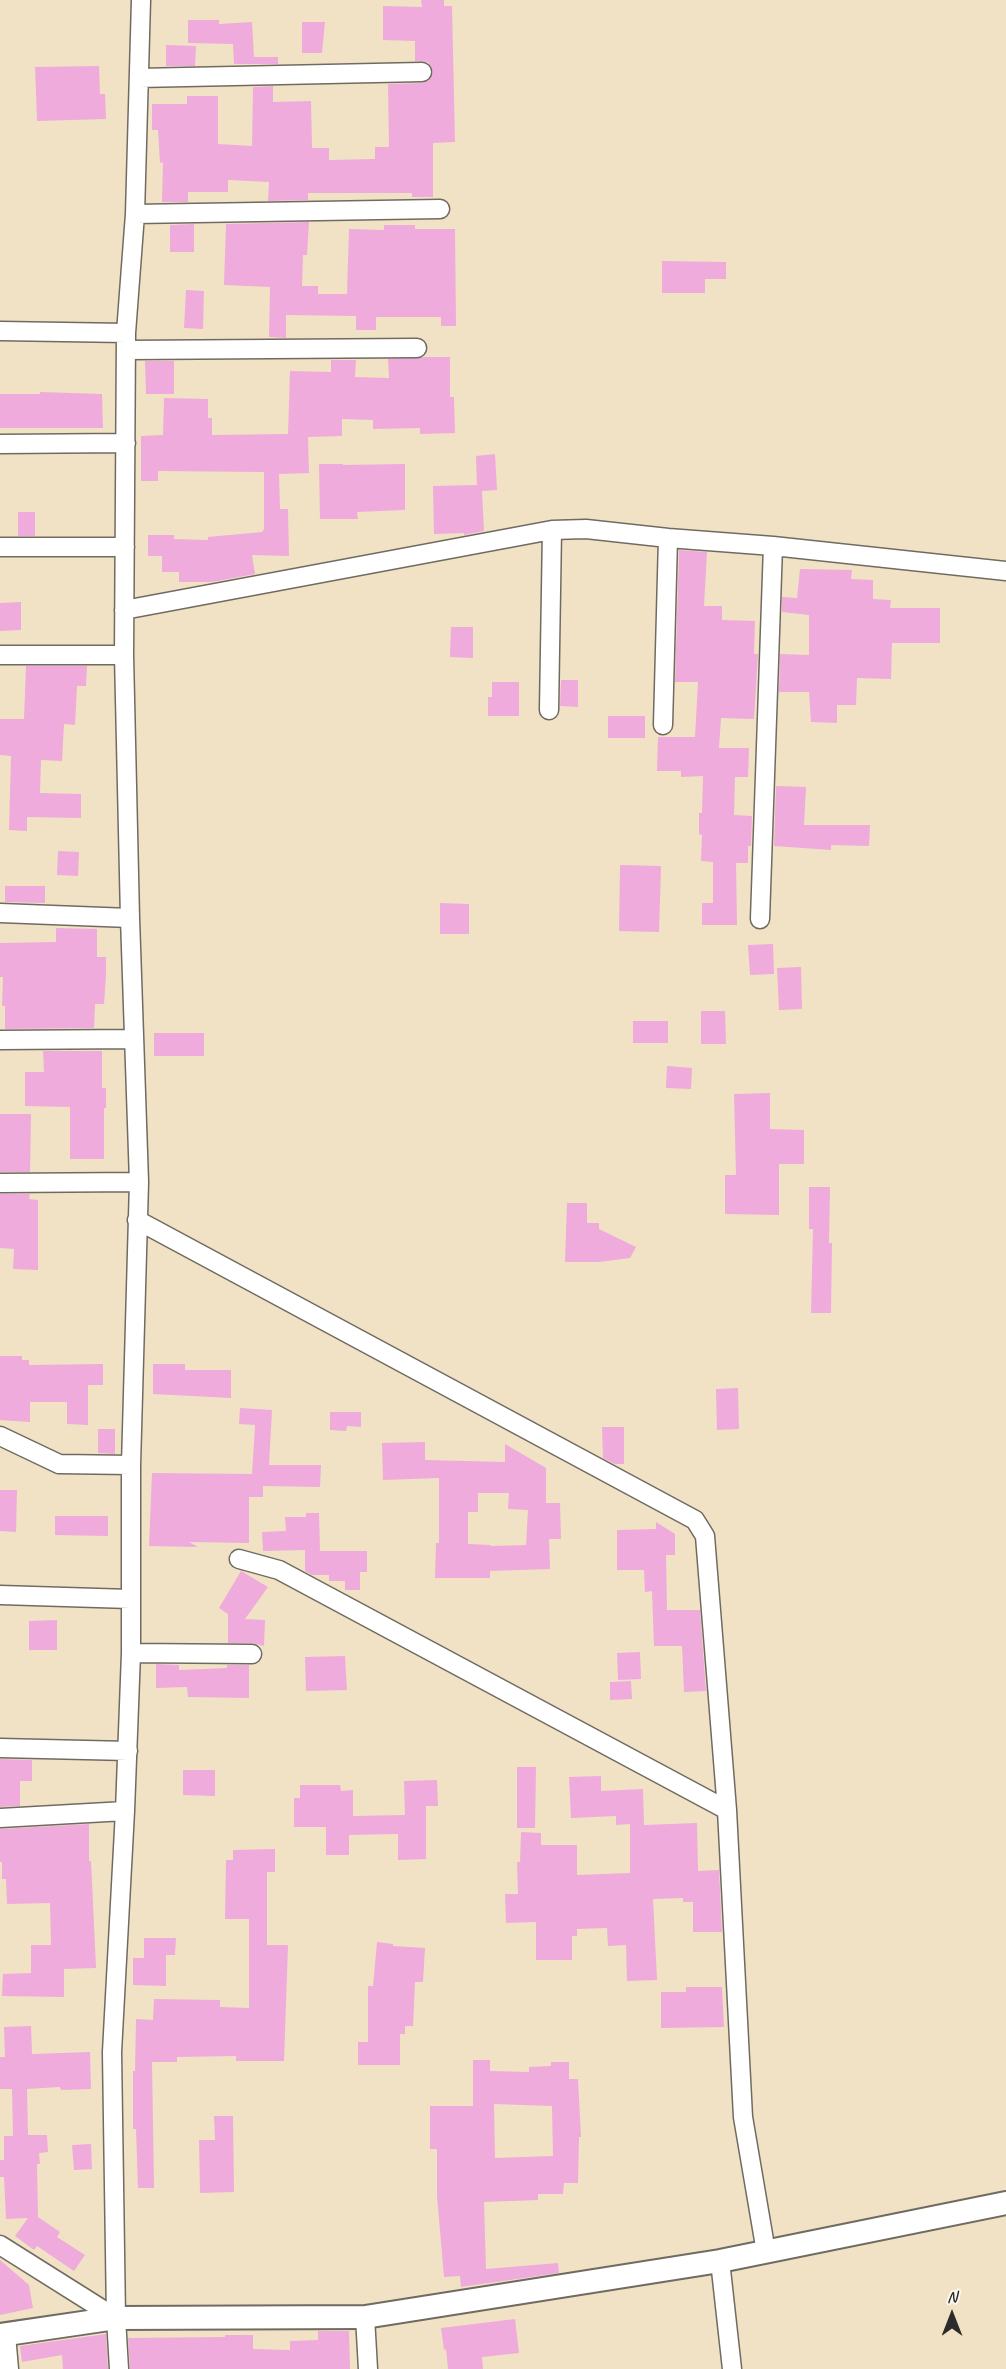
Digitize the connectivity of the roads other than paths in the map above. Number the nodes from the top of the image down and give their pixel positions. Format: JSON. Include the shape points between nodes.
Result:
{"nodes":[{"id":1,"x":141,"y":0,"type":"edge"},
{"id":2,"x":422,"y":72,"type":"dead end"},
{"id":3,"x":139,"y":78,"type":"junction"},
{"id":4,"x":440,"y":209,"type":"dead end"},
{"id":5,"x":135,"y":214,"type":"junction"},
{"id":6,"x":0,"y":331,"type":"edge"},
{"id":7,"x":126,"y":341,"type":"junction"},
{"id":8,"x":417,"y":348,"type":"dead end"},
{"id":9,"x":126,"y":443,"type":"junction"},
{"id":10,"x":0,"y":444,"type":"edge"},
{"id":11,"x":552,"y":530,"type":"junction"},
{"id":12,"x":668,"y":538,"type":"junction"},
{"id":13,"x":773,"y":546,"type":"junction"},
{"id":14,"x":0,"y":547,"type":"edge"},
{"id":15,"x":125,"y":547,"type":"junction"},
{"id":16,"x":1006,"y":571,"type":"edge"},
{"id":17,"x":124,"y":610,"type":"junction"},
{"id":18,"x":0,"y":655,"type":"edge"},
{"id":19,"x":124,"y":655,"type":"junction"},
{"id":20,"x":549,"y":710,"type":"dead end"},
{"id":21,"x":663,"y":725,"type":"dead end"},
{"id":22,"x":0,"y":913,"type":"edge"},
{"id":23,"x":130,"y":918,"type":"junction"},
{"id":24,"x":760,"y":919,"type":"dead end"},
{"id":25,"x":134,"y":1039,"type":"junction"},
{"id":26,"x":0,"y":1040,"type":"edge"},
{"id":27,"x":140,"y":1182,"type":"junction"},
{"id":28,"x":0,"y":1183,"type":"edge"},
{"id":29,"x":137,"y":1220,"type":"junction"},
{"id":30,"x":0,"y":1436,"type":"edge"},
{"id":31,"x":131,"y":1466,"type":"junction"},
{"id":32,"x":239,"y":1559,"type":"dead end"},
{"id":33,"x":0,"y":1595,"type":"edge"},
{"id":34,"x":130,"y":1599,"type":"junction"},
{"id":35,"x":131,"y":1653,"type":"junction"},
{"id":36,"x":252,"y":1654,"type":"dead end"},
{"id":37,"x":0,"y":1748,"type":"edge"},
{"id":38,"x":128,"y":1751,"type":"junction"},
{"id":39,"x":727,"y":1810,"type":"junction"},
{"id":40,"x":125,"y":1811,"type":"junction"},
{"id":41,"x":0,"y":1818,"type":"edge"},
{"id":42,"x":1006,"y":2203,"type":"edge"},
{"id":43,"x":0,"y":2245,"type":"edge"},
{"id":44,"x":766,"y":2252,"type":"junction"},
{"id":45,"x":720,"y":2261,"type":"junction"},
{"id":46,"x":365,"y":2317,"type":"junction"},
{"id":47,"x":116,"y":2318,"type":"junction"},
{"id":48,"x":3,"y":2335,"type":"edge"},
{"id":49,"x":9,"y":2369,"type":"edge"},
{"id":50,"x":119,"y":2369,"type":"edge"},
{"id":51,"x":368,"y":2369,"type":"edge"},
{"id":52,"x":732,"y":2369,"type":"edge"}],
"edges":[{"from":1,"to":3,"type":"street"},
{"from":2,"to":3,"type":"street"},
{"from":3,"to":5,"type":"street"},
{"from":4,"to":5,"type":"street"},
{"from":5,"to":7,"type":"street"},
{"from":6,"to":7,"type":"street"},
{"from":7,"to":8,"type":"street"},
{"from":7,"to":9,"type":"street"},
{"from":9,"to":10,"type":"street"},
{"from":9,"to":15,"type":"street"},
{"from":11,"to":12,"type":"street","via":[[586,529]]},
{"from":11,"to":17,"type":"street"},
{"from":11,"to":20,"type":"street"},
{"from":12,"to":13,"type":"street"},
{"from":12,"to":21,"type":"street"},
{"from":13,"to":16,"type":"street"},
{"from":13,"to":24,"type":"street"},
{"from":14,"to":15,"type":"street"},
{"from":15,"to":17,"type":"street"},
{"from":17,"to":19,"type":"street"},
{"from":18,"to":19,"type":"street"},
{"from":19,"to":23,"type":"street"},
{"from":22,"to":23,"type":"street"},
{"from":23,"to":25,"type":"street"},
{"from":25,"to":26,"type":"street"},
{"from":25,"to":27,"type":"street"},
{"from":27,"to":28,"type":"street"},
{"from":27,"to":29,"type":"street"},
{"from":29,"to":31,"type":"street"},
{"from":29,"to":39,"type":"street","via":[[695,1520],[705,1536],[707,1554]]},
{"from":30,"to":31,"type":"street","via":[[59,1464]]},
{"from":31,"to":34,"type":"street"},
{"from":32,"to":39,"type":"street","via":[[279,1570]]},
{"from":33,"to":34,"type":"street"},
{"from":34,"to":35,"type":"street"},
{"from":35,"to":36,"type":"street"},
{"from":35,"to":38,"type":"street"},
{"from":37,"to":38,"type":"street"},
{"from":38,"to":40,"type":"street"},
{"from":39,"to":44,"type":"street","via":[[742,2117]]},
{"from":40,"to":41,"type":"street"},
{"from":40,"to":47,"type":"street","via":[[112,2052]]},
{"from":42,"to":44,"type":"street"},
{"from":43,"to":47,"type":"street"},
{"from":44,"to":45,"type":"street"},
{"from":45,"to":46,"type":"street"},
{"from":45,"to":52,"type":"street"},
{"from":46,"to":47,"type":"street"},
{"from":46,"to":51,"type":"street"},
{"from":47,"to":48,"type":"street"},
{"from":47,"to":50,"type":"street"},
{"from":48,"to":49,"type":"street"}]}
